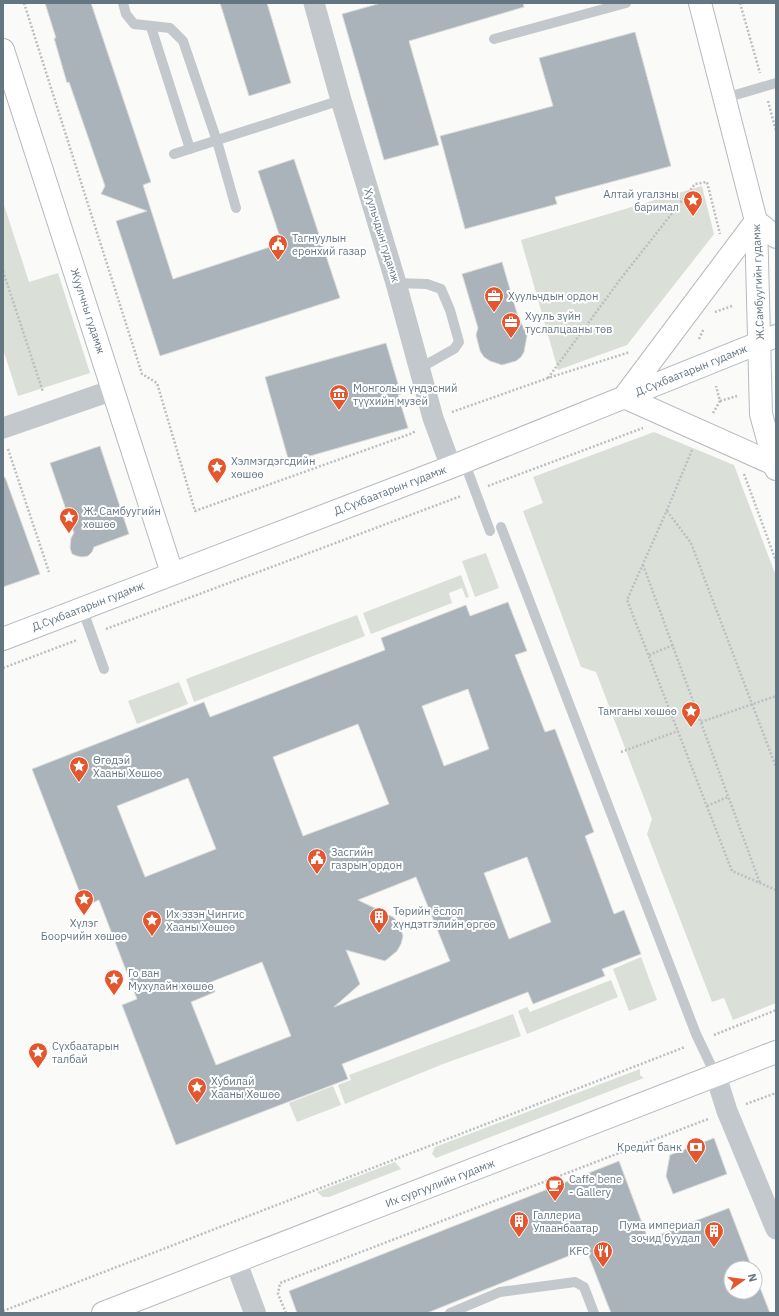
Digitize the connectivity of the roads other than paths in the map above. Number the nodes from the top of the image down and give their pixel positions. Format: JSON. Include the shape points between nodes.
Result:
{"nodes":[{"id":1,"x":122,"y":3,"type":"edge"},
{"id":2,"x":314,"y":3,"type":"edge"},
{"id":3,"x":626,"y":3,"type":"edge"},
{"id":4,"x":700,"y":3,"type":"edge"},
{"id":5,"x":151,"y":26,"type":"junction"},
{"id":6,"x":494,"y":39,"type":"dead end"},
{"id":7,"x":3,"y":50,"type":"edge"},
{"id":8,"x":776,"y":83,"type":"edge"},
{"id":9,"x":726,"y":98,"type":"junction"},
{"id":10,"x":341,"y":100,"type":"junction"},
{"id":11,"x":217,"y":141,"type":"junction"},
{"id":12,"x":190,"y":149,"type":"junction"},
{"id":13,"x":174,"y":154,"type":"dead end"},
{"id":14,"x":236,"y":208,"type":"dead end"},
{"id":15,"x":756,"y":221,"type":"junction"},
{"id":16,"x":776,"y":237,"type":"edge"},
{"id":17,"x":396,"y":283,"type":"junction"},
{"id":18,"x":768,"y":339,"type":"edge"},
{"id":19,"x":420,"y":368,"type":"junction"},
{"id":20,"x":113,"y":390,"type":"junction"},
{"id":21,"x":624,"y":398,"type":"junction"},
{"id":22,"x":3,"y":428,"type":"edge"},
{"id":23,"x":458,"y":464,"type":"junction"},
{"id":24,"x":775,"y":465,"type":"edge"},
{"id":25,"x":501,"y":527,"type":"dead end"},
{"id":26,"x":490,"y":531,"type":"dead end"},
{"id":27,"x":172,"y":573,"type":"junction"},
{"id":28,"x":82,"y":608,"type":"junction"},
{"id":29,"x":3,"y":639,"type":"edge"},
{"id":30,"x":104,"y":669,"type":"dead end"},
{"id":31,"x":776,"y":1052,"type":"edge"},
{"id":32,"x":716,"y":1076,"type":"junction"},
{"id":33,"x":776,"y":1229,"type":"edge"},
{"id":34,"x":236,"y":1262,"type":"junction"},
{"id":35,"x":103,"y":1313,"type":"edge"},
{"id":36,"x":255,"y":1313,"type":"edge"},
{"id":37,"x":450,"y":1313,"type":"edge"},
{"id":38,"x":594,"y":1313,"type":"edge"}],
"edges":[{"from":1,"to":5,"type":"lane","via":[[134,24]]},
{"from":2,"to":10,"type":"street","name":"Хуульчдын гудамж"},
{"from":3,"to":6,"type":"lane"},
{"from":4,"to":9,"type":"main road","name":"Ж.Самбуугийн гудамж"},
{"from":5,"to":11,"type":"lane","via":[[170,28],[183,41]]},
{"from":5,"to":12,"type":"lane"},
{"from":7,"to":20,"type":"main road","name":"Жуулчны гудамж"},
{"from":8,"to":9,"type":"lane"},
{"from":9,"to":15,"type":"main road","name":"Ж.Самбуугийн гудамж"},
{"from":10,"to":11,"type":"lane"},
{"from":10,"to":17,"type":"street","name":"Хуульчдын гудамж"},
{"from":11,"to":12,"type":"lane"},
{"from":11,"to":14,"type":"lane"},
{"from":12,"to":13,"type":"lane"},
{"from":15,"to":16,"type":"main road"},
{"from":15,"to":18,"type":"main road","name":"Ж.Самбуугийн гудамж"},
{"from":15,"to":21,"type":"main road"},
{"from":17,"to":19,"type":"street","name":"Хуульчдын гудамж"},
{"from":17,"to":19,"type":"lane","via":[[427,284],[441,289],[450,310],[459,342],[454,350]]},
{"from":18,"to":21,"type":"main road","name":"Д.Сүхбаатарын гудамж"},
{"from":18,"to":24,"type":"main road","name":"Ж.Самбуугийн гудамж","via":[[761,414]]},
{"from":19,"to":23,"type":"street","name":"Хуульчдын гудамж","via":[[434,418]]},
{"from":20,"to":22,"type":"street"},
{"from":20,"to":27,"type":"main road","name":"Жуулчны гудамж"},
{"from":21,"to":23,"type":"main road","name":"Д.Сүхбаатарын гудамж"},
{"from":21,"to":24,"type":"main road"},
{"from":23,"to":26,"type":"lane","via":[[475,491]]},
{"from":23,"to":27,"type":"main road","name":"Д.Сүхбаатарын гудамж"},
{"from":25,"to":32,"type":"lane","via":[[698,1041]]},
{"from":27,"to":28,"type":"main road","name":"Д.Сүхбаатарын гудамж"},
{"from":28,"to":29,"type":"main road","name":"Д.Сүхбаатарын гудамж"},
{"from":28,"to":30,"type":"lane"},
{"from":31,"to":32,"type":"main road","name":"Их сургуулийн гудамж"},
{"from":32,"to":33,"type":"street","via":[[727,1111]]},
{"from":32,"to":34,"type":"main road","name":"Их сургуулийн гудамж"},
{"from":34,"to":35,"type":"main road","name":"Их сургуулийн гудамж"},
{"from":34,"to":36,"type":"street"},
{"from":37,"to":38,"type":"lane","via":[[500,1292],[575,1282],[584,1287]]}]}
